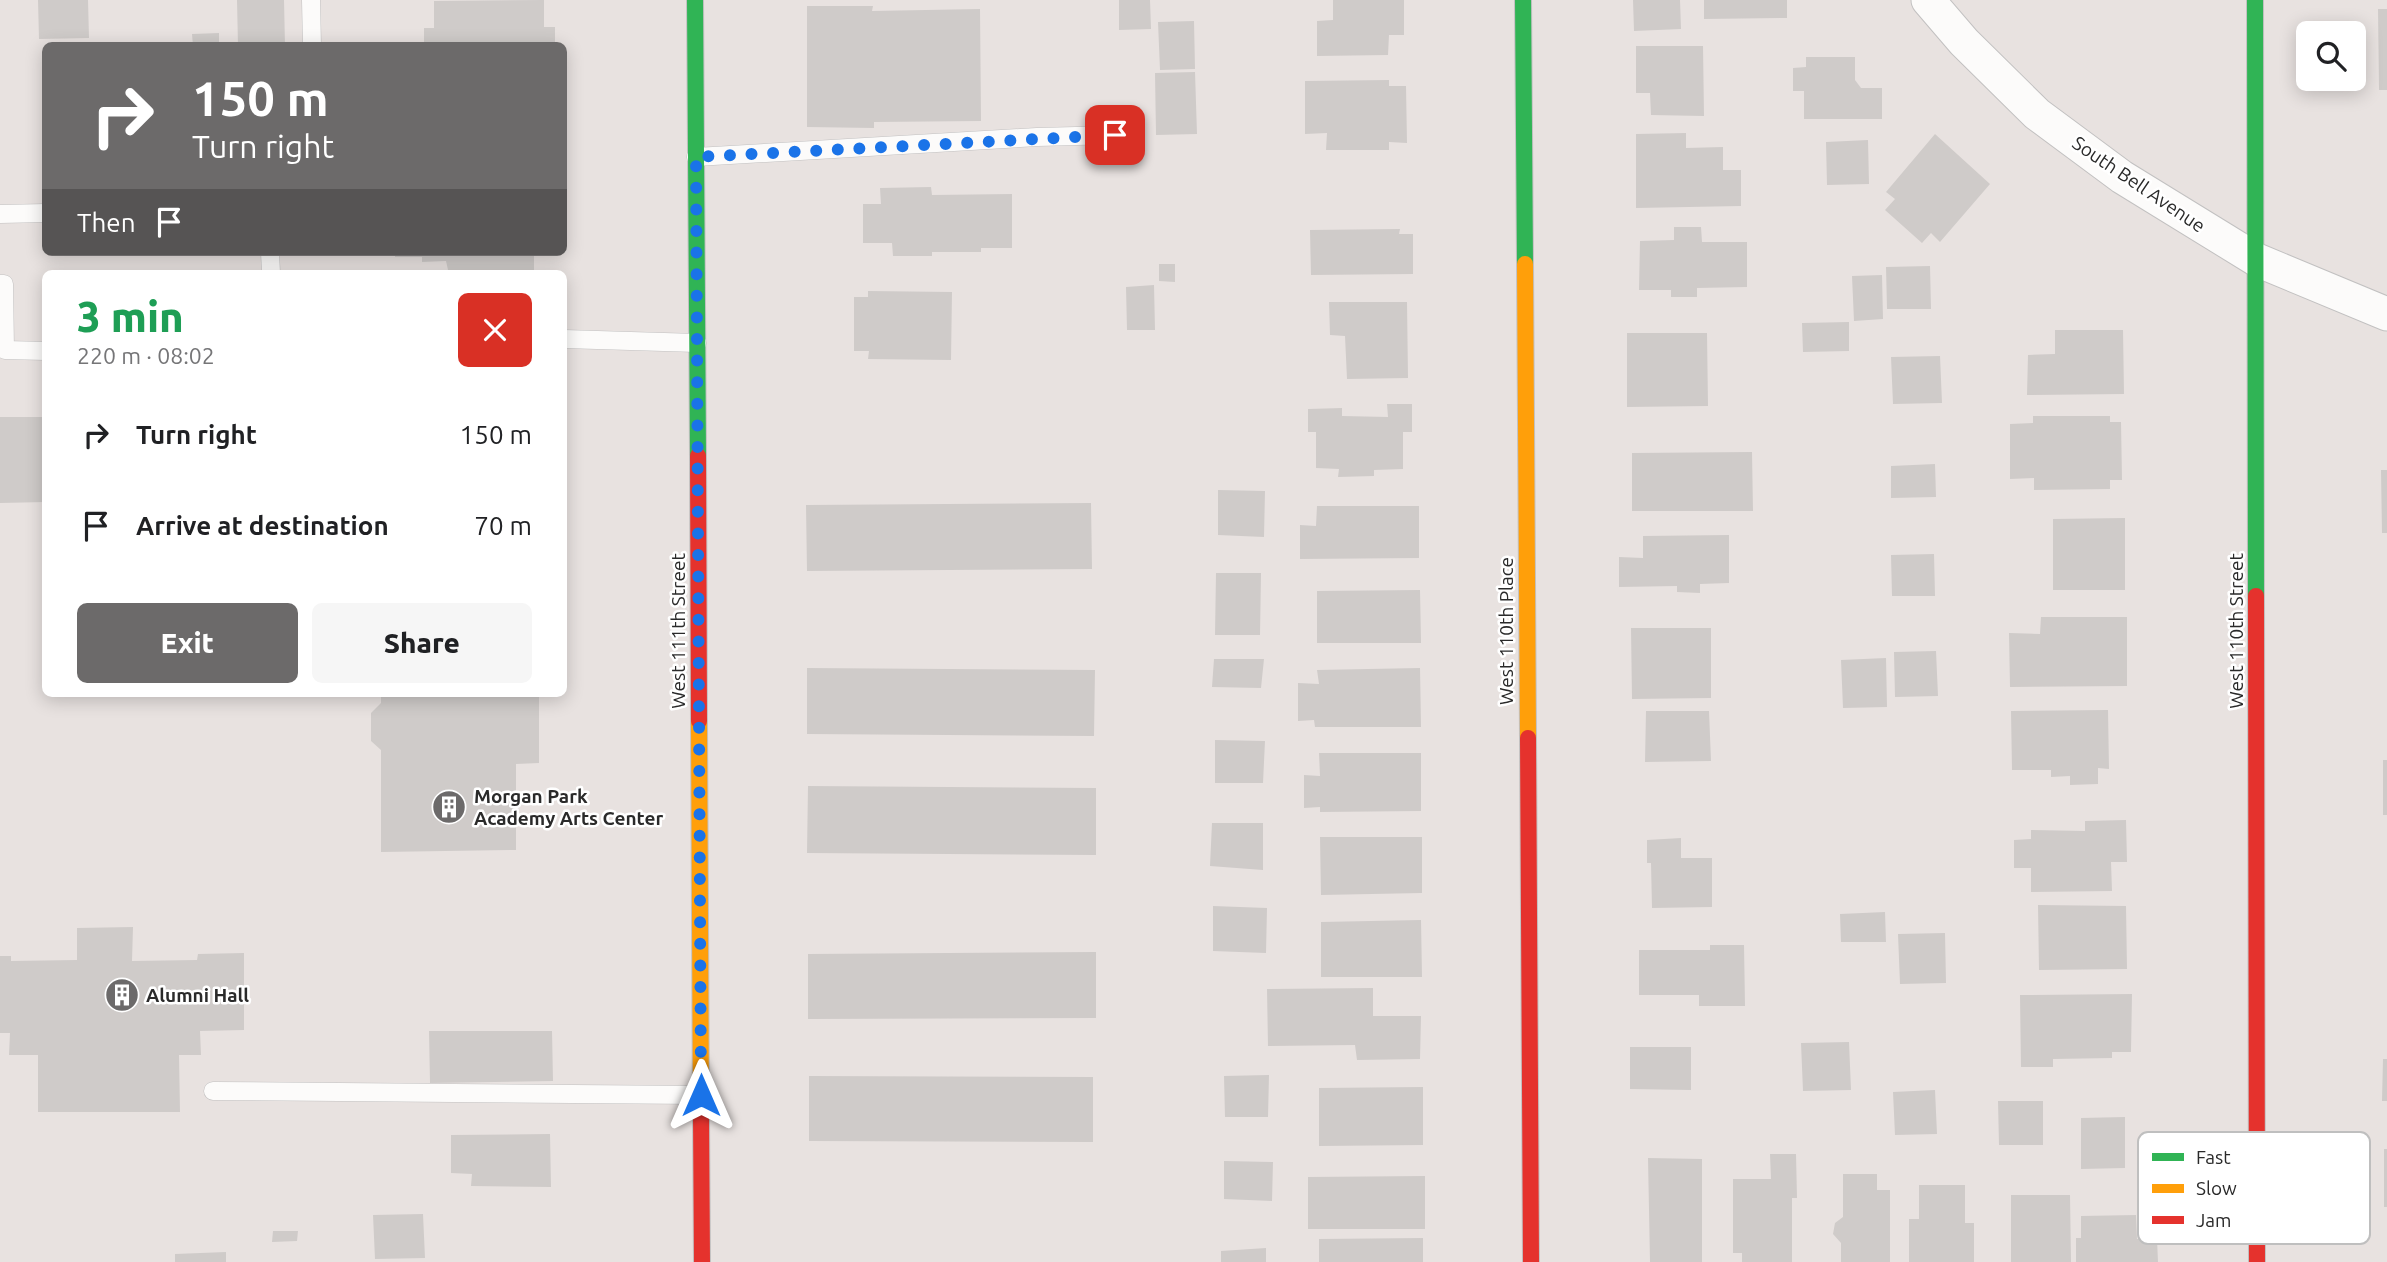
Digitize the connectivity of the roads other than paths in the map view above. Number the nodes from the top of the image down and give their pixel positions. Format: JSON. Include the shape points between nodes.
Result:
{"nodes":[{"id":1,"x":311,"y":0,"type":"edge"},
{"id":2,"x":695,"y":0,"type":"edge"},
{"id":3,"x":1523,"y":0,"type":"edge"},
{"id":4,"x":1928,"y":0,"type":"edge"},
{"id":5,"x":2255,"y":0,"type":"edge"},
{"id":6,"x":312,"y":42,"type":"edge"},
{"id":7,"x":1115,"y":135,"type":"dead end"},
{"id":8,"x":696,"y":157,"type":"junction"},
{"id":9,"x":0,"y":214,"type":"edge"},
{"id":10,"x":42,"y":214,"type":"edge"},
{"id":11,"x":2257,"y":260,"type":"junction"},
{"id":12,"x":0,"y":284,"type":"edge"},
{"id":13,"x":2387,"y":314,"type":"edge"},
{"id":14,"x":567,"y":339,"type":"edge"},
{"id":15,"x":697,"y":343,"type":"junction"},
{"id":16,"x":42,"y":351,"type":"edge"},
{"id":17,"x":213,"y":1091,"type":"dead end"},
{"id":18,"x":701,"y":1095,"type":"junction"},
{"id":19,"x":2257,"y":1132,"type":"edge"},
{"id":20,"x":2257,"y":1244,"type":"edge"},
{"id":21,"x":702,"y":1262,"type":"edge"},
{"id":22,"x":1531,"y":1262,"type":"edge"},
{"id":23,"x":2257,"y":1262,"type":"edge"}],
"edges":[{"from":1,"to":6,"type":"lane"},
{"from":2,"to":8,"type":"street","name":"West 111th Street"},
{"from":3,"to":22,"type":"street","name":"West 110th Place"},
{"from":4,"to":11,"type":"street","name":"South Bell Avenue","via":[[1964,43],[2037,114],[2122,177]]},
{"from":5,"to":11,"type":"street","name":"West 110th Street"},
{"from":7,"to":8,"type":"lane"},
{"from":8,"to":15,"type":"street","name":"West 111th Street"},
{"from":9,"to":10,"type":"lane"},
{"from":11,"to":13,"type":"street","name":"South Bell Avenue"},
{"from":11,"to":19,"type":"street","name":"West 110th Street"},
{"from":12,"to":16,"type":"lane","via":[[4,284],[5,350]]},
{"from":14,"to":15,"type":"lane"},
{"from":15,"to":18,"type":"street","name":"West 111th Street"},
{"from":17,"to":18,"type":"lane"},
{"from":18,"to":21,"type":"street","name":"West 111th Street"},
{"from":20,"to":23,"type":"street","name":"West 110th Street"}]}
